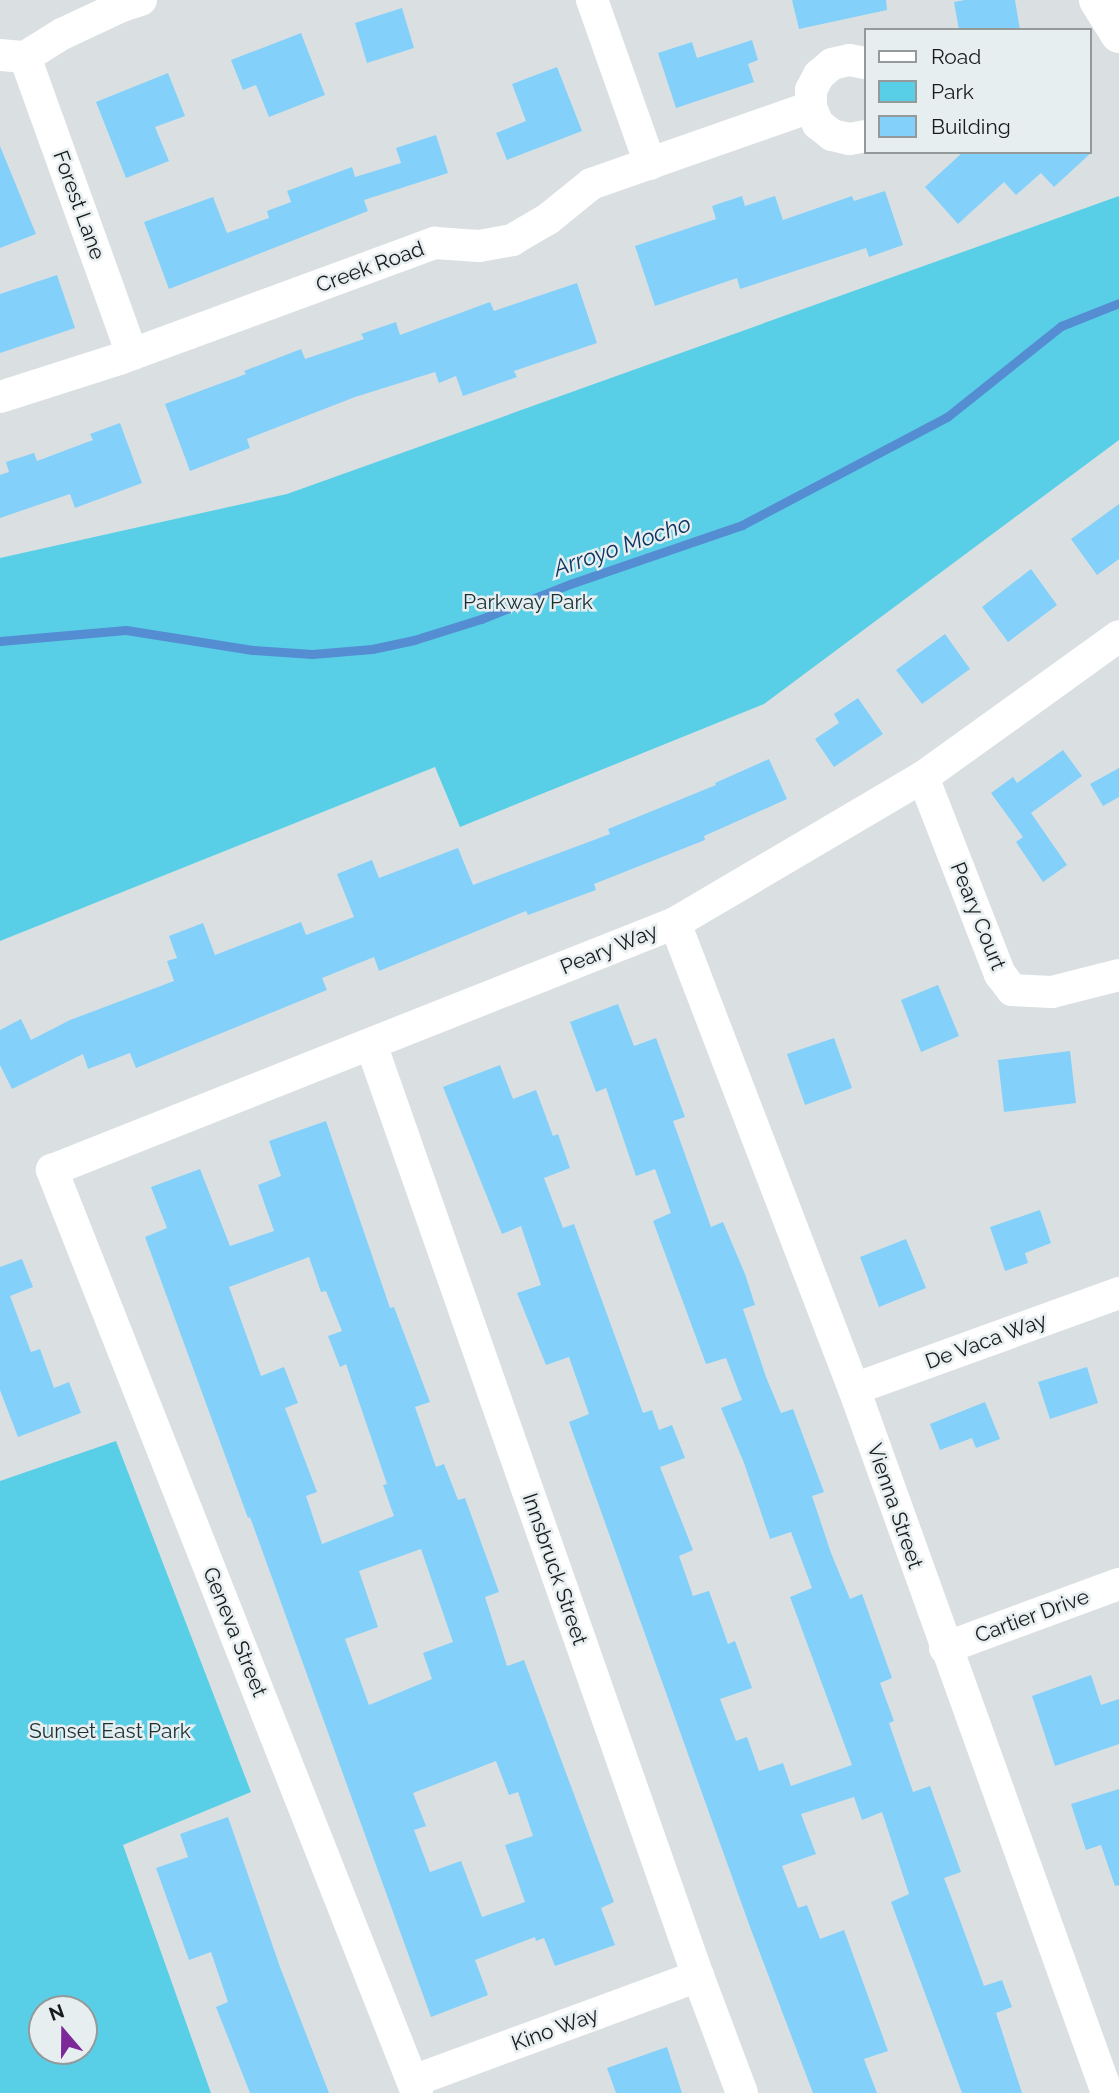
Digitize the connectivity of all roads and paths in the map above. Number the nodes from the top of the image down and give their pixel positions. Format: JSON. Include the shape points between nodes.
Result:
{"nodes":[{"id":1,"x":141,"y":0,"type":"edge"},
{"id":2,"x":592,"y":0,"type":"edge"},
{"id":3,"x":1098,"y":0,"type":"edge"},
{"id":4,"x":1119,"y":34,"type":"edge"},
{"id":5,"x":13,"y":56,"type":"edge"},
{"id":6,"x":864,"y":63,"type":"edge"},
{"id":7,"x":810,"y":107,"type":"junction"},
{"id":8,"x":864,"y":136,"type":"edge"},
{"id":9,"x":650,"y":164,"type":"junction"},
{"id":10,"x":132,"y":354,"type":"junction"},
{"id":11,"x":0,"y":397,"type":"edge"},
{"id":12,"x":1119,"y":636,"type":"edge"},
{"id":13,"x":923,"y":777,"type":"junction"},
{"id":14,"x":675,"y":923,"type":"junction"},
{"id":15,"x":1119,"y":975,"type":"edge"},
{"id":16,"x":371,"y":1044,"type":"junction"},
{"id":17,"x":52,"y":1170,"type":"joint"},
{"id":18,"x":1119,"y":1293,"type":"edge"},
{"id":19,"x":854,"y":1390,"type":"junction"},
{"id":20,"x":1119,"y":1584,"type":"edge"},
{"id":21,"x":945,"y":1648,"type":"junction"},
{"id":22,"x":698,"y":1976,"type":"junction"},
{"id":23,"x":415,"y":2087,"type":"edge"},
{"id":24,"x":742,"y":2093,"type":"edge"},
{"id":25,"x":1107,"y":2093,"type":"edge"}],
"edges":[{"from":1,"to":5,"type":"street"},
{"from":2,"to":9,"type":"street"},
{"from":3,"to":4,"type":"street"},
{"from":5,"to":10,"type":"street","name":"Forest Lane"},
{"from":6,"to":7,"type":"street","via":[[849,60],[825,69],[811,90]]},
{"from":7,"to":8,"type":"street","via":[[818,124],[832,135]]},
{"from":7,"to":9,"type":"street","name":"Creek Road"},
{"from":9,"to":10,"type":"street","name":"Creek Road","via":[[592,184],[512,240],[479,246],[435,243]]},
{"from":10,"to":11,"type":"street","name":"Creek Road"},
{"from":12,"to":13,"type":"street","name":"Peary Way"},
{"from":13,"to":14,"type":"street","name":"Peary Way"},
{"from":13,"to":15,"type":"street","name":"Peary Court","via":[[1000,974],[1012,990],[1052,992]]},
{"from":14,"to":16,"type":"street","name":"Peary Way"},
{"from":14,"to":19,"type":"street","name":"Vienna Street"},
{"from":16,"to":17,"type":"street","name":"Peary Way"},
{"from":16,"to":22,"type":"street","name":"Innsbruck Street"},
{"from":17,"to":23,"type":"street","name":"Geneva Street"},
{"from":18,"to":19,"type":"street","name":"De Vaca Way"},
{"from":19,"to":21,"type":"street","name":"Vienna Street"},
{"from":20,"to":21,"type":"street","name":"Cartier Drive"},
{"from":21,"to":25,"type":"street","name":"Vienna Street"},
{"from":22,"to":23,"type":"street","name":"Kino Way"},
{"from":22,"to":24,"type":"street","name":"Innsbruck Street"}]}
